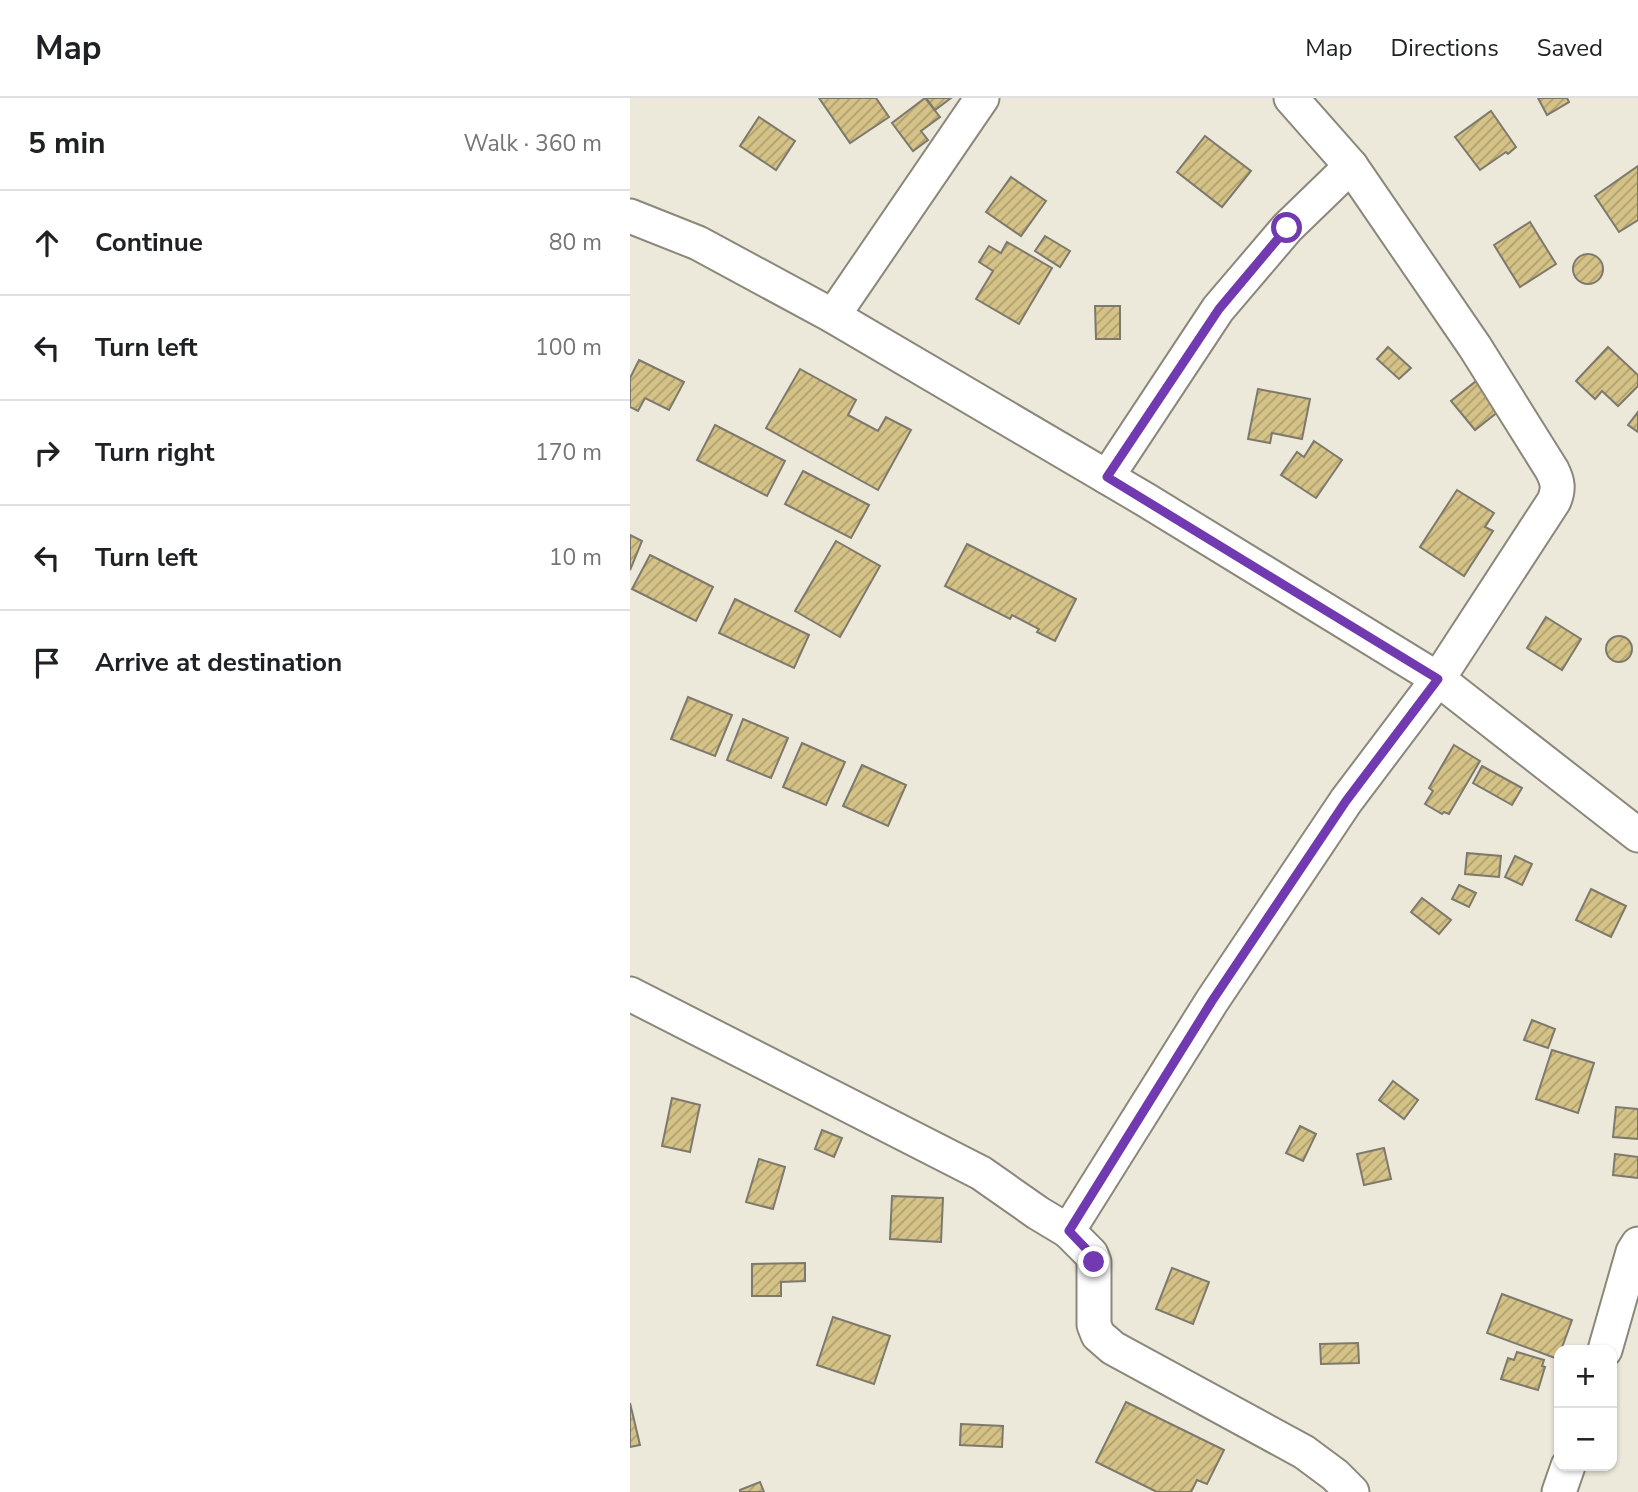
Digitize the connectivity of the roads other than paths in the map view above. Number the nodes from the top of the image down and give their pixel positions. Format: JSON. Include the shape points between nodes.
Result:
{"nodes":[{"id":1,"x":982,"y":98,"type":"edge"},
{"id":2,"x":1291,"y":98,"type":"edge"},
{"id":3,"x":1351,"y":166,"type":"junction"},
{"id":4,"x":630,"y":216,"type":"edge"},
{"id":5,"x":832,"y":316,"type":"junction"},
{"id":6,"x":1107,"y":477,"type":"junction"},
{"id":7,"x":1438,"y":679,"type":"junction"},
{"id":8,"x":1638,"y":835,"type":"edge"},
{"id":9,"x":630,"y":994,"type":"edge"},
{"id":10,"x":1069,"y":1231,"type":"junction"},
{"id":11,"x":1638,"y":1244,"type":"edge"},
{"id":12,"x":1606,"y":1345,"type":"edge"},
{"id":13,"x":1566,"y":1471,"type":"edge"},
{"id":14,"x":1352,"y":1492,"type":"edge"},
{"id":15,"x":1559,"y":1492,"type":"edge"}],
"edges":[{"from":1,"to":5,"type":"street"},
{"from":2,"to":3,"type":"street"},
{"from":3,"to":6,"type":"street","via":[[1287,228],[1219,309]]},
{"from":3,"to":7,"type":"street","via":[[1475,347],[1558,483],[1554,501]]},
{"from":4,"to":5,"type":"street","via":[[698,243]]},
{"from":5,"to":6,"type":"street"},
{"from":6,"to":7,"type":"street"},
{"from":7,"to":8,"type":"street"},
{"from":7,"to":10,"type":"street","via":[[1316,845],[1212,1001]]},
{"from":9,"to":10,"type":"street","via":[[981,1173]]},
{"from":10,"to":14,"type":"street","via":[[1094,1262],[1098,1335],[1113,1348],[1304,1452]]},
{"from":11,"to":12,"type":"street"},
{"from":13,"to":15,"type":"street"}]}
